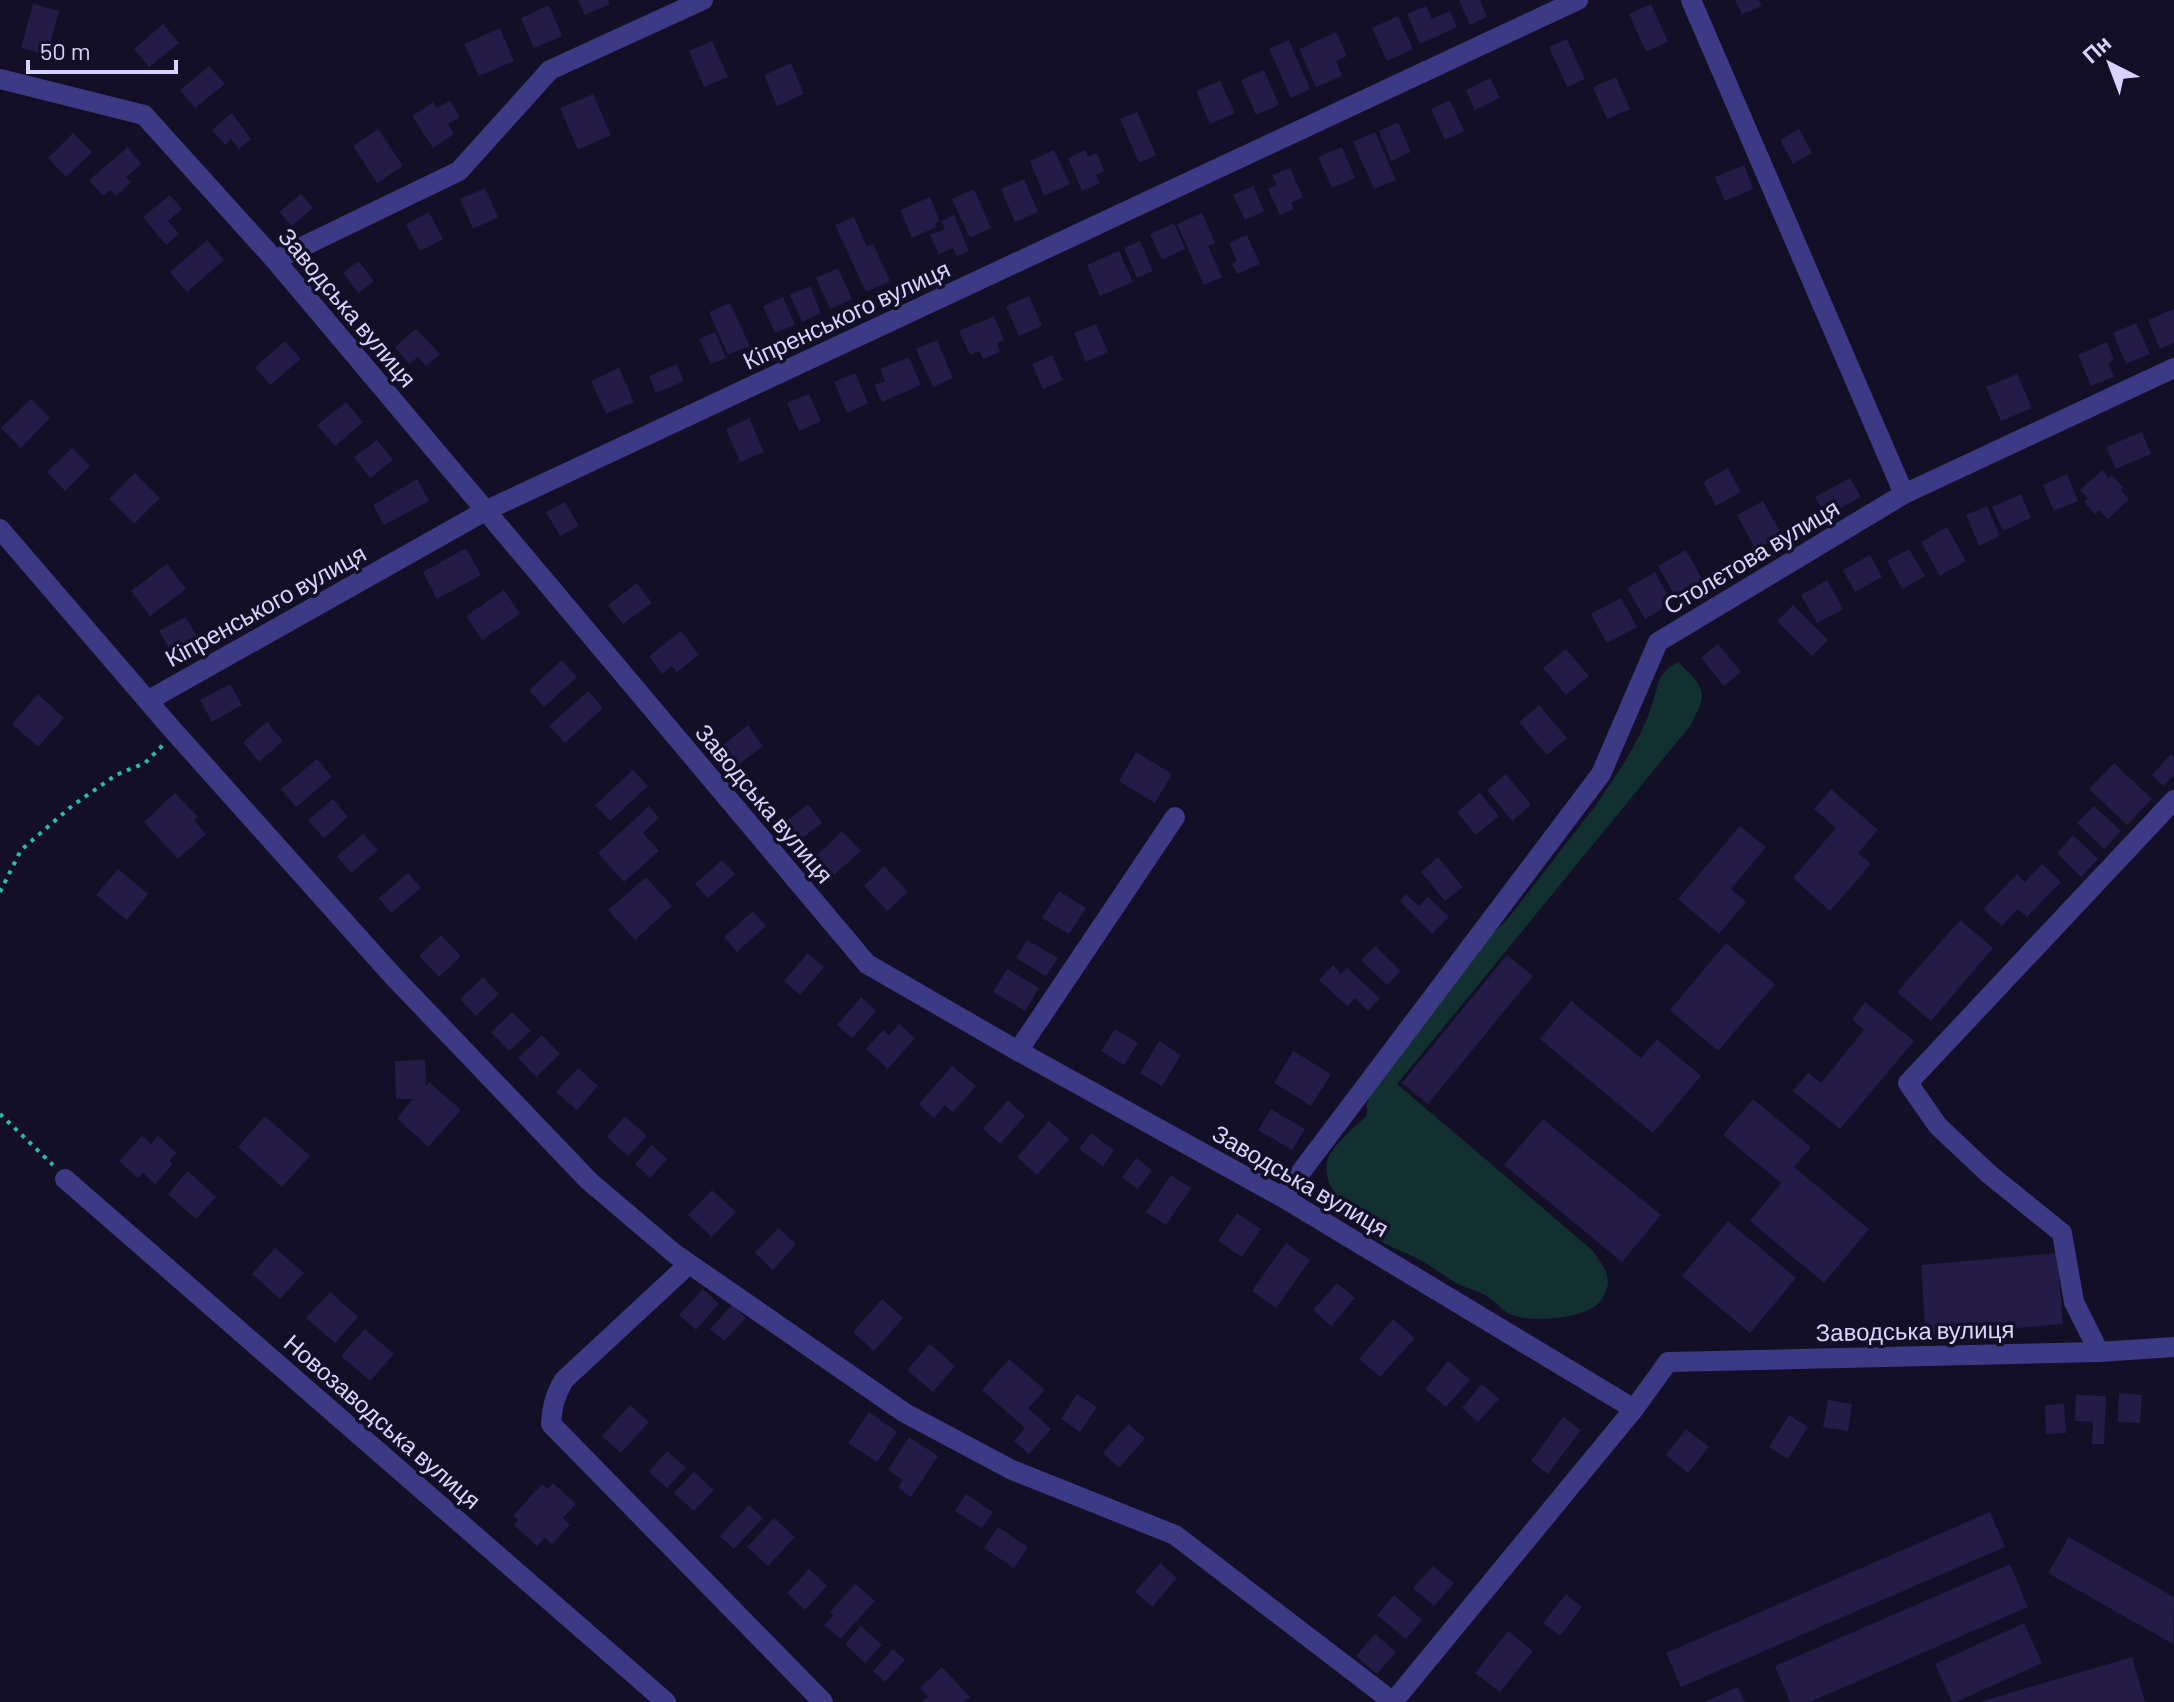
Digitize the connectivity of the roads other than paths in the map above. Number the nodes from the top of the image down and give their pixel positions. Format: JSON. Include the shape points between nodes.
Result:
{"nodes":[{"id":1,"x":703,"y":0,"type":"edge"},
{"id":2,"x":1578,"y":0,"type":"edge"},
{"id":3,"x":1691,"y":0,"type":"edge"},
{"id":4,"x":0,"y":79,"type":"edge"},
{"id":5,"x":275,"y":260,"type":"junction"},
{"id":6,"x":2174,"y":368,"type":"edge"},
{"id":7,"x":1904,"y":494,"type":"junction"},
{"id":8,"x":485,"y":511,"type":"junction"},
{"id":9,"x":0,"y":529,"type":"edge"},
{"id":10,"x":149,"y":700,"type":"junction"},
{"id":11,"x":2174,"y":800,"type":"edge"},
{"id":12,"x":1175,"y":817,"type":"dead end"},
{"id":13,"x":1018,"y":1051,"type":"junction"},
{"id":14,"x":65,"y":1179,"type":"road end"},
{"id":15,"x":1282,"y":1197,"type":"junction"},
{"id":16,"x":689,"y":1264,"type":"junction"},
{"id":17,"x":2174,"y":1347,"type":"edge"},
{"id":18,"x":2099,"y":1352,"type":"junction"},
{"id":19,"x":1634,"y":1409,"type":"junction"},
{"id":20,"x":666,"y":1702,"type":"edge"},
{"id":21,"x":823,"y":1702,"type":"edge"},
{"id":22,"x":1393,"y":1702,"type":"edge"}],
"edges":[{"from":1,"to":5,"type":"street","via":[[550,70],[459,171]]},
{"from":2,"to":8,"type":"street","name":"Кіпренського вулиця"},
{"from":3,"to":7,"type":"street"},
{"from":4,"to":5,"type":"street","name":"Заводська вулиця","via":[[144,115]]},
{"from":5,"to":8,"type":"street","name":"Заводська вулиця"},
{"from":6,"to":7,"type":"street","name":"Столєтова вулиця"},
{"from":7,"to":15,"type":"street","name":"Столєтова вулиця","via":[[1658,642],[1601,774]]},
{"from":8,"to":10,"type":"street","name":"Кіпренського вулиця"},
{"from":8,"to":13,"type":"street","name":"Заводська вулиця","via":[[867,964]]},
{"from":9,"to":10,"type":"street","name":"Заводська вулиця"},
{"from":10,"to":16,"type":"street","name":"Заводська вулиця","via":[[393,976],[589,1181]]},
{"from":11,"to":18,"type":"street","via":[[1908,1083],[1938,1126],[2062,1233],[2074,1302]]},
{"from":12,"to":13,"type":"street"},
{"from":13,"to":15,"type":"street","name":"Заводська вулиця"},
{"from":14,"to":20,"type":"street","name":"Новозаводська вулиця"},
{"from":15,"to":19,"type":"street","name":"Заводська вулиця"},
{"from":16,"to":21,"type":"street","via":[[564,1380],[551,1424]]},
{"from":16,"to":22,"type":"street","name":"Заводська вулиця","via":[[905,1413],[1012,1470],[1175,1535]]},
{"from":17,"to":18,"type":"street","name":"Заводська вулиця"},
{"from":18,"to":19,"type":"street","name":"Заводська вулиця","via":[[1668,1362]]},
{"from":19,"to":22,"type":"street","name":"Заводська вулиця"}]}
